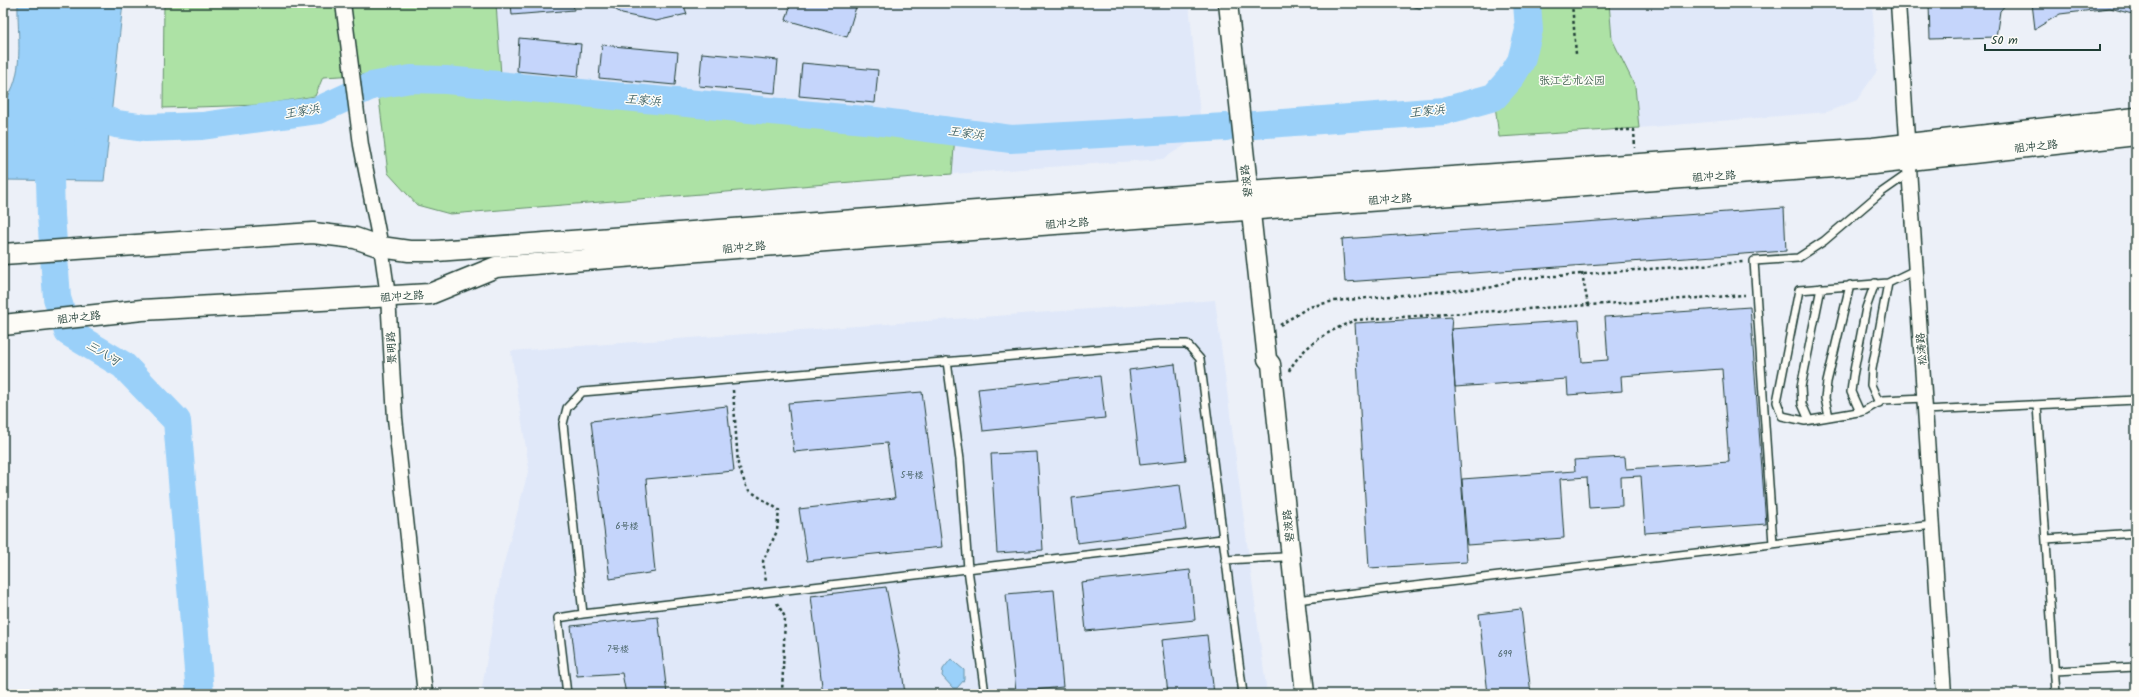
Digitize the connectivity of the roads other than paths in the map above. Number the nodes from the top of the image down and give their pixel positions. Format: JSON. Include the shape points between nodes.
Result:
{"nodes":[{"id":1,"x":343,"y":3,"type":"edge"},
{"id":2,"x":1228,"y":3,"type":"edge"},
{"id":3,"x":1898,"y":3,"type":"edge"},
{"id":4,"x":2136,"y":118,"type":"edge"},
{"id":5,"x":2136,"y":135,"type":"edge"},
{"id":6,"x":1908,"y":159,"type":"junction"},
{"id":7,"x":1249,"y":200,"type":"junction"},
{"id":8,"x":381,"y":247,"type":"junction"},
{"id":9,"x":3,"y":254,"type":"edge"},
{"id":10,"x":1915,"y":270,"type":"junction"},
{"id":11,"x":1875,"y":283,"type":"junction"},
{"id":12,"x":1888,"y":283,"type":"junction"},
{"id":13,"x":1850,"y":285,"type":"junction"},
{"id":14,"x":1821,"y":288,"type":"junction"},
{"id":15,"x":388,"y":296,"type":"junction"},
{"id":16,"x":3,"y":325,"type":"edge"},
{"id":17,"x":1267,"y":359,"type":"junction"},
{"id":18,"x":947,"y":362,"type":"junction"},
{"id":19,"x":2136,"y":400,"type":"edge"},
{"id":20,"x":1879,"y":403,"type":"junction"},
{"id":21,"x":1924,"y":404,"type":"junction"},
{"id":22,"x":2037,"y":405,"type":"junction"},
{"id":23,"x":1860,"y":412,"type":"junction"},
{"id":24,"x":1829,"y":417,"type":"junction"},
{"id":25,"x":1809,"y":420,"type":"junction"},
{"id":26,"x":1933,"y":525,"type":"junction"},
{"id":27,"x":2136,"y":533,"type":"edge"},
{"id":28,"x":1222,"y":539,"type":"junction"},
{"id":29,"x":2046,"y":539,"type":"junction"},
{"id":30,"x":1773,"y":544,"type":"junction"},
{"id":31,"x":1283,"y":557,"type":"junction"},
{"id":32,"x":1225,"y":560,"type":"junction"},
{"id":33,"x":968,"y":569,"type":"junction"},
{"id":34,"x":1292,"y":601,"type":"junction"},
{"id":35,"x":584,"y":614,"type":"junction"},
{"id":36,"x":2136,"y":668,"type":"edge"},
{"id":37,"x":2055,"y":671,"type":"junction"},
{"id":38,"x":425,"y":694,"type":"edge"},
{"id":39,"x":567,"y":694,"type":"edge"},
{"id":40,"x":985,"y":694,"type":"edge"},
{"id":41,"x":1243,"y":694,"type":"edge"},
{"id":42,"x":1297,"y":694,"type":"edge"},
{"id":43,"x":1305,"y":694,"type":"edge"},
{"id":44,"x":1944,"y":694,"type":"edge"},
{"id":45,"x":2056,"y":694,"type":"edge"}],
"edges":[{"from":1,"to":8,"type":"street","name":"景明路","via":[[358,120]]},
{"from":2,"to":7,"type":"street","name":"碧波路"},
{"from":3,"to":6,"type":"street","name":"松涛路"},
{"from":4,"to":6,"type":"main road","name":"祖冲之路"},
{"from":5,"to":6,"type":"main road","name":"祖冲之路"},
{"from":6,"to":7,"type":"main road","name":"祖冲之路"},
{"from":6,"to":7,"type":"main road","name":"祖冲之路","via":[[1636,164]]},
{"from":6,"to":10,"type":"street","name":"松涛路"},
{"from":6,"to":30,"type":"lane","via":[[1879,194],[1824,241],[1798,258],[1754,261]]},
{"from":7,"to":8,"type":"main road","name":"祖冲之路","via":[[436,251]]},
{"from":7,"to":15,"type":"main road","name":"祖冲之路","via":[[877,236],[496,267],[430,294]]},
{"from":7,"to":17,"type":"street","name":"碧波路"},
{"from":8,"to":9,"type":"main road","name":"祖冲之路","via":[[355,238],[313,233]]},
{"from":8,"to":15,"type":"street","name":"景明路"},
{"from":10,"to":12,"type":"lane"},
{"from":10,"to":21,"type":"street","name":"松涛路"},
{"from":11,"to":12,"type":"lane"},
{"from":11,"to":13,"type":"lane"},
{"from":11,"to":23,"type":"lane","via":[[1866,308],[1851,392]]},
{"from":12,"to":20,"type":"lane","via":[[1872,369],[1871,385]]},
{"from":13,"to":14,"type":"lane"},
{"from":13,"to":24,"type":"lane","via":[[1827,382],[1825,398]]},
{"from":14,"to":25,"type":"lane","via":[[1801,387],[1802,404]]},
{"from":14,"to":25,"type":"lane","via":[[1800,290],[1777,402],[1782,416]]},
{"from":15,"to":16,"type":"main road","name":"祖冲之路","via":[[142,310]]},
{"from":15,"to":38,"type":"street","name":"景明路","via":[[395,418]]},
{"from":17,"to":31,"type":"street","name":"碧波路","via":[[1264,365]]},
{"from":17,"to":34,"type":"street","name":"碧波路","via":[[1271,364]]},
{"from":18,"to":28,"type":"lane","via":[[1159,344],[1187,344],[1200,358]]},
{"from":18,"to":33,"type":"lane","via":[[960,460]]},
{"from":18,"to":35,"type":"lane","via":[[582,392],[567,408],[563,424]]},
{"from":19,"to":22,"type":"lane"},
{"from":20,"to":21,"type":"lane","via":[[1883,400]]},
{"from":20,"to":23,"type":"lane"},
{"from":21,"to":22,"type":"lane"},
{"from":21,"to":26,"type":"street","name":"松涛路"},
{"from":22,"to":29,"type":"lane"},
{"from":23,"to":24,"type":"lane"},
{"from":24,"to":25,"type":"lane"},
{"from":26,"to":30,"type":"lane"},
{"from":26,"to":44,"type":"street","name":"松涛路"},
{"from":27,"to":29,"type":"lane"},
{"from":28,"to":32,"type":"lane"},
{"from":28,"to":33,"type":"lane"},
{"from":29,"to":37,"type":"lane"},
{"from":30,"to":34,"type":"lane"},
{"from":31,"to":32,"type":"lane"},
{"from":31,"to":34,"type":"street","name":"碧波路"},
{"from":32,"to":41,"type":"lane"},
{"from":33,"to":35,"type":"lane"},
{"from":33,"to":40,"type":"lane"},
{"from":34,"to":42,"type":"street","name":"碧波路"},
{"from":34,"to":43,"type":"street","name":"碧波路"},
{"from":35,"to":39,"type":"lane","via":[[558,618]]},
{"from":36,"to":37,"type":"lane"},
{"from":37,"to":45,"type":"lane"}]}
